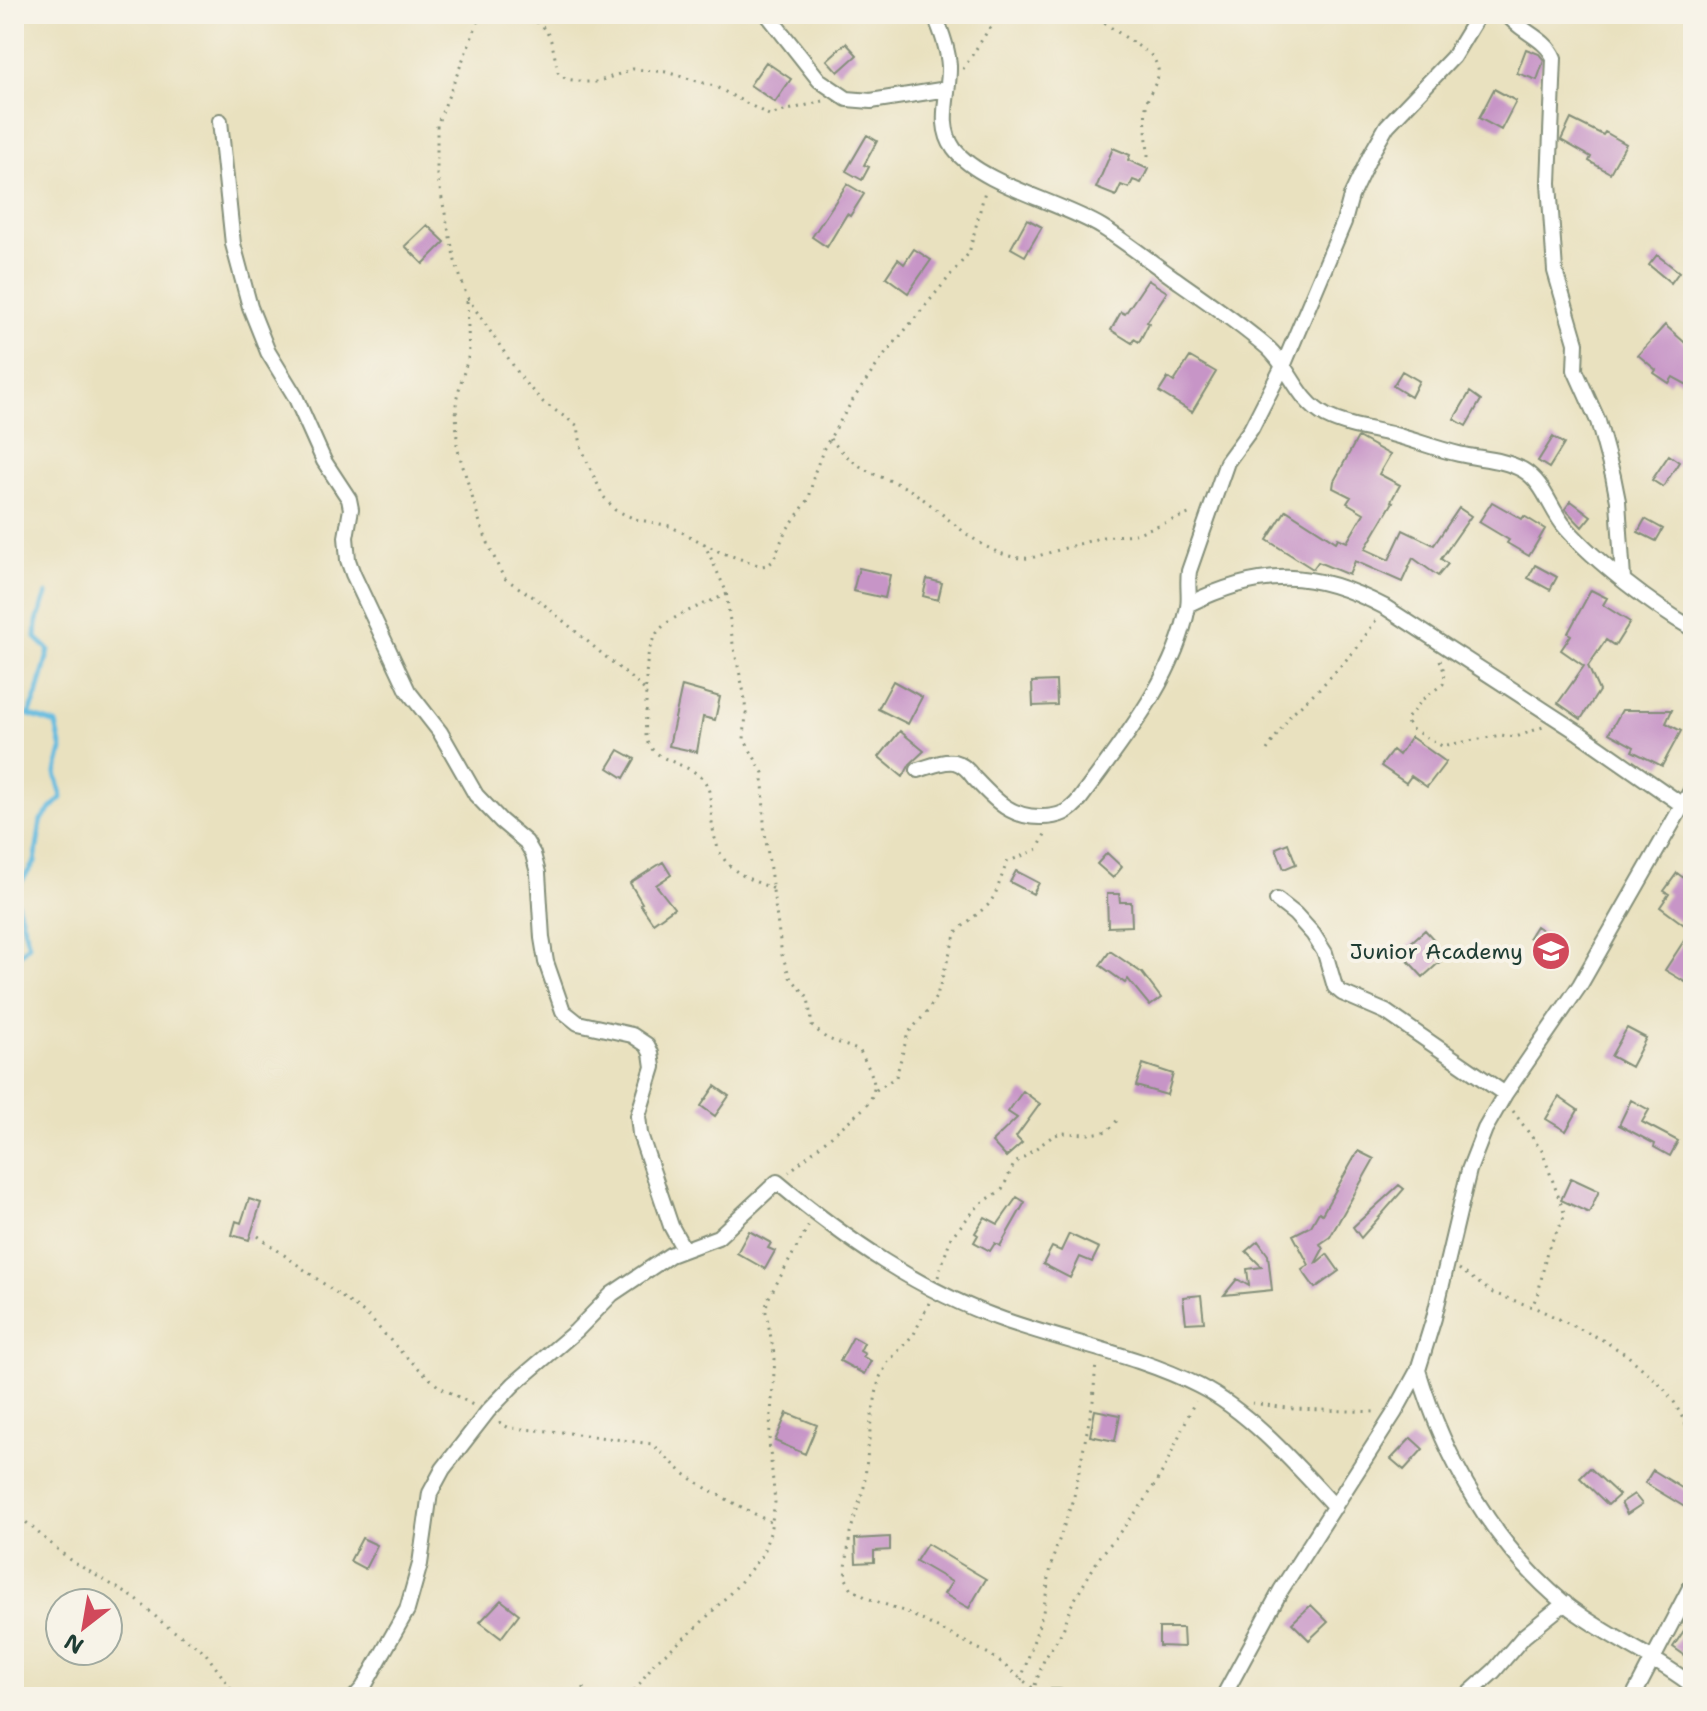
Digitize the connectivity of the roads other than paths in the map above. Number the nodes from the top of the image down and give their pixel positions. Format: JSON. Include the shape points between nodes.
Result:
{"nodes":[{"id":1,"x":767,"y":14,"type":"edge"},
{"id":2,"x":934,"y":14,"type":"edge"},
{"id":3,"x":1479,"y":14,"type":"edge"},
{"id":4,"x":1507,"y":14,"type":"edge"},
{"id":5,"x":947,"y":89,"type":"junction"},
{"id":6,"x":220,"y":121,"type":"dead end"},
{"id":7,"x":1284,"y":364,"type":"junction"},
{"id":8,"x":1623,"y":579,"type":"junction"},
{"id":9,"x":1189,"y":604,"type":"junction"},
{"id":10,"x":1693,"y":629,"type":"edge"},
{"id":11,"x":918,"y":770,"type":"dead end"},
{"id":12,"x":1693,"y":787,"type":"edge"},
{"id":13,"x":1681,"y":804,"type":"junction"},
{"id":14,"x":1277,"y":900,"type":"dead end"},
{"id":15,"x":1504,"y":1096,"type":"junction"},
{"id":16,"x":683,"y":1248,"type":"junction"},
{"id":17,"x":1418,"y":1370,"type":"junction"},
{"id":18,"x":1335,"y":1507,"type":"junction"},
{"id":19,"x":1693,"y":1582,"type":"edge"},
{"id":20,"x":1565,"y":1603,"type":"junction"},
{"id":21,"x":1651,"y":1660,"type":"junction"},
{"id":22,"x":1693,"y":1686,"type":"edge"},
{"id":23,"x":1041,"y":1694,"type":"edge"},
{"id":24,"x":355,"y":1697,"type":"edge"},
{"id":25,"x":1059,"y":1697,"type":"edge"},
{"id":26,"x":1223,"y":1697,"type":"edge"},
{"id":27,"x":1465,"y":1697,"type":"edge"},
{"id":28,"x":1633,"y":1697,"type":"edge"}],
"edges":[{"from":1,"to":5,"type":"street","via":[[809,69],[838,95],[871,101]]},
{"from":2,"to":5,"type":"street","via":[[947,55]]},
{"from":3,"to":7,"type":"street","via":[[1453,57],[1387,126],[1371,154]]},
{"from":4,"to":8,"type":"street","via":[[1554,58],[1549,183],[1555,271],[1576,343],[1575,370],[1598,421],[1613,476]]},
{"from":5,"to":7,"type":"street","via":[[944,112],[950,142],[965,161],[1103,228],[1221,311]]},
{"from":6,"to":16,"type":"street","via":[[230,223],[243,282],[268,352],[349,499],[346,537],[353,574],[408,691],[440,732],[476,795],[533,854],[546,962],[563,1011],[578,1023],[632,1035],[651,1053],[653,1067],[638,1116],[640,1134]]},
{"from":7,"to":8,"type":"street","via":[[1303,399],[1335,420],[1527,472],[1566,529]]},
{"from":7,"to":9,"type":"street","via":[[1251,429],[1227,462],[1189,571]]},
{"from":8,"to":10,"type":"street"},
{"from":9,"to":11,"type":"street","via":[[1153,695],[1076,804],[1064,813],[1034,817],[1002,807],[956,762]]},
{"from":9,"to":13,"type":"street","via":[[1225,587],[1267,577],[1328,582],[1354,591]]},
{"from":12,"to":13,"type":"street"},
{"from":13,"to":15,"type":"street","via":[[1580,985]]},
{"from":14,"to":15,"type":"street","via":[[1313,934],[1335,987],[1386,1012]]},
{"from":15,"to":17,"type":"street","via":[[1469,1170]]},
{"from":16,"to":18,"type":"street","via":[[718,1237],[777,1182],[856,1243],[965,1305],[1201,1386],[1242,1416]]},
{"from":16,"to":24,"type":"street","via":[[612,1294],[488,1411],[435,1482],[407,1610]]},
{"from":17,"to":18,"type":"street"},
{"from":17,"to":20,"type":"street","via":[[1438,1425],[1480,1507]]},
{"from":18,"to":26,"type":"street","via":[[1281,1590]]},
{"from":19,"to":21,"type":"street"},
{"from":20,"to":21,"type":"street"},
{"from":20,"to":27,"type":"street","via":[[1524,1636]]},
{"from":21,"to":22,"type":"street"},
{"from":21,"to":28,"type":"street"},
{"from":23,"to":25,"type":"street"}]}
